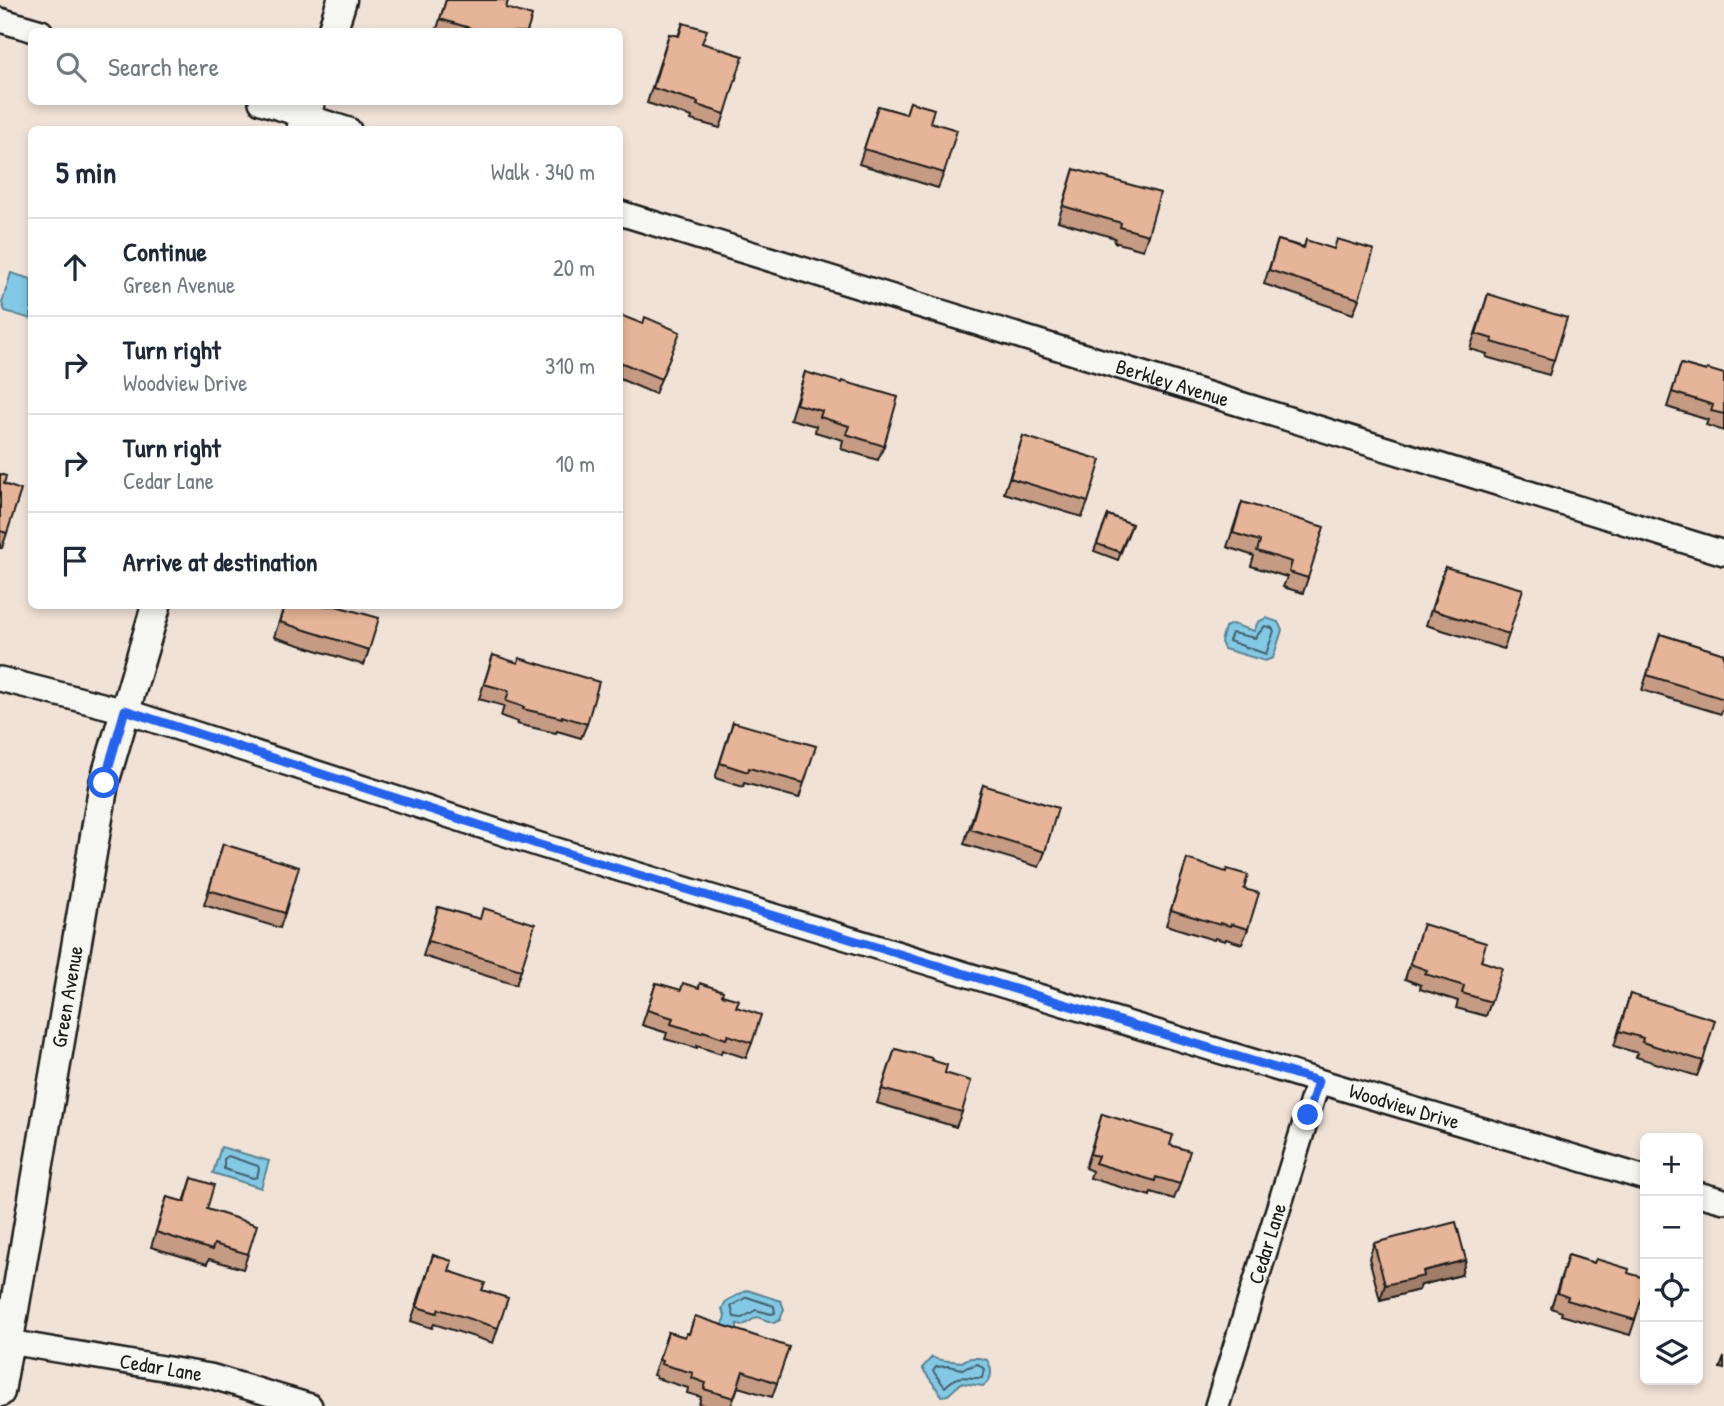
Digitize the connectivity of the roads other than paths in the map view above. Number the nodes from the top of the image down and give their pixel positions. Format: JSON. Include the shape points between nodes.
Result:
{"nodes":[{"id":1,"x":342,"y":0,"type":"edge"},
{"id":2,"x":0,"y":20,"type":"edge"},
{"id":3,"x":28,"y":28,"type":"edge"},
{"id":4,"x":333,"y":28,"type":"edge"},
{"id":5,"x":271,"y":105,"type":"edge"},
{"id":6,"x":306,"y":116,"type":"edge"},
{"id":7,"x":337,"y":126,"type":"edge"},
{"id":8,"x":623,"y":214,"type":"edge"},
{"id":9,"x":1724,"y":554,"type":"edge"},
{"id":10,"x":155,"y":609,"type":"edge"},
{"id":11,"x":0,"y":679,"type":"edge"},
{"id":12,"x":125,"y":710,"type":"junction"},
{"id":13,"x":1318,"y":1081,"type":"junction"},
{"id":14,"x":1640,"y":1177,"type":"edge"},
{"id":15,"x":1703,"y":1195,"type":"edge"},
{"id":16,"x":1724,"y":1201,"type":"edge"},
{"id":17,"x":9,"y":1342,"type":"junction"},
{"id":18,"x":0,"y":1392,"type":"edge"},
{"id":19,"x":310,"y":1406,"type":"edge"},
{"id":20,"x":1217,"y":1406,"type":"edge"}],
"edges":[{"from":1,"to":4,"type":"street"},
{"from":2,"to":3,"type":"street"},
{"from":5,"to":6,"type":"street"},
{"from":6,"to":7,"type":"street"},
{"from":8,"to":9,"type":"street","name":"Berkley Avenue"},
{"from":10,"to":12,"type":"street","name":"Green Avenue"},
{"from":11,"to":12,"type":"street","name":"Woodview Drive"},
{"from":12,"to":13,"type":"street","name":"Woodview Drive","via":[[540,845]]},
{"from":12,"to":17,"type":"street","name":"Green Avenue","via":[[104,783]]},
{"from":13,"to":14,"type":"street","name":"Woodview Drive"},
{"from":13,"to":20,"type":"street","name":"Cedar Lane"},
{"from":15,"to":16,"type":"street"},
{"from":17,"to":18,"type":"street","name":"Green Avenue"},
{"from":17,"to":19,"type":"street","name":"Cedar Lane","via":[[210,1376]]}]}
